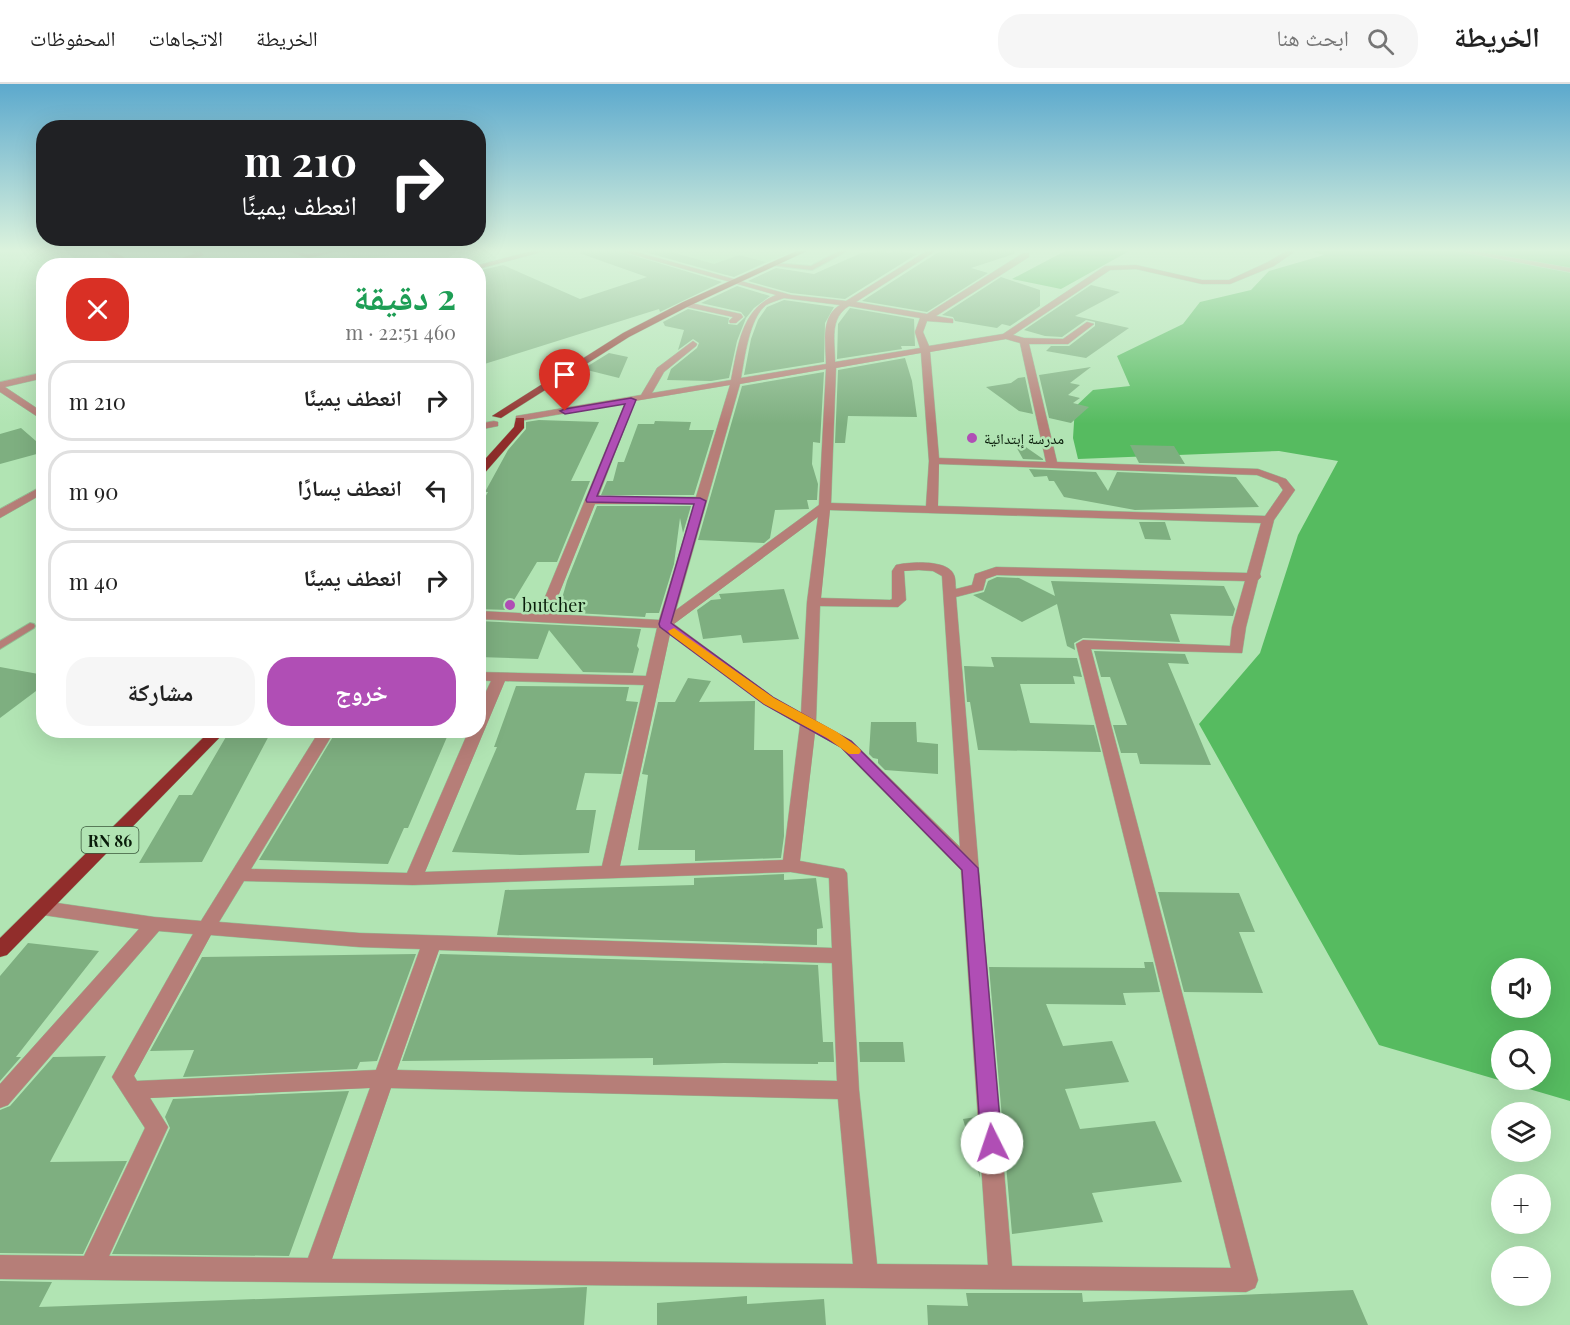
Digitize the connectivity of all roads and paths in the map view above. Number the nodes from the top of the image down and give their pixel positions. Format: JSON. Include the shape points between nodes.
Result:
{"nodes":[{"id":1,"x":679,"y":308,"type":"edge"},
{"id":2,"x":703,"y":308,"type":"edge"},
{"id":3,"x":760,"y":308,"type":"edge"},
{"id":4,"x":840,"y":308,"type":"edge"},
{"id":5,"x":877,"y":308,"type":"edge"},
{"id":6,"x":939,"y":308,"type":"edge"},
{"id":7,"x":1048,"y":308,"type":"edge"},
{"id":8,"x":926,"y":316,"type":"junction"},
{"id":9,"x":733,"y":321,"type":"dead end"},
{"id":10,"x":950,"y":321,"type":"dead end"},
{"id":11,"x":1090,"y":324,"type":"dead end"},
{"id":12,"x":1006,"y":336,"type":"junction"},
{"id":13,"x":1024,"y":341,"type":"junction"},
{"id":14,"x":693,"y":344,"type":"dead end"},
{"id":15,"x":926,"y":350,"type":"junction"},
{"id":16,"x":831,"y":367,"type":"junction"},
{"id":17,"x":36,"y":377,"type":"edge"},
{"id":18,"x":735,"y":384,"type":"junction"},
{"id":19,"x":0,"y":386,"type":"edge"},
{"id":20,"x":536,"y":392,"type":"junction"},
{"id":21,"x":638,"y":399,"type":"junction"},
{"id":22,"x":36,"y":412,"type":"edge"},
{"id":23,"x":520,"y":419,"type":"junction"},
{"id":24,"x":486,"y":420,"type":"edge"},
{"id":25,"x":496,"y":421,"type":"junction"},
{"id":26,"x":486,"y":424,"type":"edge"},
{"id":27,"x":504,"y":445,"type":"junction"},
{"id":28,"x":934,"y":461,"type":"junction"},
{"id":29,"x":486,"y":465,"type":"edge"},
{"id":30,"x":1052,"y":465,"type":"junction"},
{"id":31,"x":36,"y":493,"type":"edge"},
{"id":32,"x":591,"y":500,"type":"junction"},
{"id":33,"x":700,"y":501,"type":"junction"},
{"id":34,"x":825,"y":506,"type":"junction"},
{"id":35,"x":932,"y":507,"type":"junction"},
{"id":36,"x":0,"y":514,"type":"edge"},
{"id":37,"x":1268,"y":520,"type":"junction"},
{"id":38,"x":1255,"y":577,"type":"junction"},
{"id":39,"x":950,"y":594,"type":"junction"},
{"id":40,"x":814,"y":602,"type":"junction"},
{"id":41,"x":486,"y":615,"type":"edge"},
{"id":42,"x":543,"y":617,"type":"junction"},
{"id":43,"x":665,"y":624,"type":"junction"},
{"id":44,"x":30,"y":626,"type":"dead end"},
{"id":45,"x":0,"y":646,"type":"edge"},
{"id":46,"x":486,"y":676,"type":"edge"},
{"id":47,"x":500,"y":676,"type":"junction"},
{"id":48,"x":653,"y":681,"type":"junction"},
{"id":49,"x":486,"y":710,"type":"edge"},
{"id":50,"x":808,"y":723,"type":"junction"},
{"id":51,"x":212,"y":738,"type":"edge"},
{"id":52,"x":323,"y":738,"type":"edge"},
{"id":53,"x":474,"y":738,"type":"edge"},
{"id":54,"x":791,"y":866,"type":"junction"},
{"id":55,"x":970,"y":868,"type":"junction"},
{"id":56,"x":609,"y":873,"type":"junction"},
{"id":57,"x":238,"y":875,"type":"junction"},
{"id":58,"x":413,"y":879,"type":"junction"},
{"id":59,"x":43,"y":908,"type":"junction"},
{"id":60,"x":154,"y":924,"type":"junction"},
{"id":61,"x":206,"y":928,"type":"junction"},
{"id":62,"x":432,"y":943,"type":"junction"},
{"id":63,"x":0,"y":950,"type":"edge"},
{"id":64,"x":841,"y":956,"type":"junction"},
{"id":65,"x":383,"y":1079,"type":"junction"},
{"id":66,"x":131,"y":1090,"type":"junction"},
{"id":67,"x":848,"y":1090,"type":"junction"},
{"id":68,"x":0,"y":1099,"type":"edge"},
{"id":69,"x":0,"y":1267,"type":"edge"},
{"id":70,"x":91,"y":1268,"type":"junction"},
{"id":71,"x":316,"y":1270,"type":"junction"},
{"id":72,"x":866,"y":1274,"type":"junction"},
{"id":73,"x":1002,"y":1277,"type":"junction"}],
"edges":[{"from":1,"to":20,"type":"main road","via":[[604,347]]},
{"from":2,"to":9,"type":"street","via":[[740,317]]},
{"from":3,"to":18,"type":"street","via":[[743,341]]},
{"from":4,"to":16,"type":"street","via":[[830,325]]},
{"from":5,"to":8,"type":"street"},
{"from":6,"to":8,"type":"street"},
{"from":7,"to":12,"type":"street"},
{"from":8,"to":10,"type":"street"},
{"from":8,"to":15,"type":"street","via":[[919,332]]},
{"from":11,"to":13,"type":"street","via":[[1065,342]]},
{"from":12,"to":13,"type":"street"},
{"from":12,"to":15,"type":"street"},
{"from":13,"to":30,"type":"street"},
{"from":14,"to":21,"type":"street","via":[[660,370]]},
{"from":15,"to":16,"type":"street"},
{"from":15,"to":28,"type":"street"},
{"from":16,"to":18,"type":"street"},
{"from":16,"to":34,"type":"street"},
{"from":17,"to":19,"type":"street"},
{"from":18,"to":21,"type":"street"},
{"from":18,"to":33,"type":"street"},
{"from":19,"to":22,"type":"street"},
{"from":20,"to":23,"type":"main road"},
{"from":20,"to":25,"type":"main road"},
{"from":21,"to":23,"type":"street"},
{"from":21,"to":32,"type":"street"},
{"from":23,"to":25,"type":"main road","via":[[507,414]]},
{"from":23,"to":27,"type":"main road","via":[[519,428]]},
{"from":24,"to":25,"type":"street"},
{"from":25,"to":26,"type":"street"},
{"from":25,"to":27,"type":"main road"},
{"from":27,"to":29,"type":"main road"},
{"from":28,"to":30,"type":"street"},
{"from":28,"to":35,"type":"street"},
{"from":30,"to":37,"type":"street","via":[[1258,472],[1282,481],[1289,490]]},
{"from":31,"to":36,"type":"street"},
{"from":32,"to":33,"type":"street"},
{"from":32,"to":42,"type":"street"},
{"from":33,"to":43,"type":"street"},
{"from":34,"to":35,"type":"street"},
{"from":34,"to":40,"type":"street"},
{"from":34,"to":43,"type":"street"},
{"from":35,"to":37,"type":"street"},
{"from":37,"to":38,"type":"street"},
{"from":38,"to":39,"type":"street","via":[[996,571],[982,575],[973,590]]},
{"from":38,"to":73,"type":"street","via":[[1239,627],[1237,650],[1083,644],[1246,1280]]},
{"from":39,"to":40,"type":"street","via":[[946,571],[906,567],[898,572],[896,603]]},
{"from":39,"to":55,"type":"street"},
{"from":40,"to":50,"type":"street"},
{"from":41,"to":42,"type":"street"},
{"from":42,"to":43,"type":"street"},
{"from":43,"to":48,"type":"street"},
{"from":43,"to":50,"type":"street","via":[[769,701]]},
{"from":44,"to":45,"type":"lane"},
{"from":46,"to":47,"type":"street"},
{"from":47,"to":48,"type":"street"},
{"from":47,"to":49,"type":"street"},
{"from":48,"to":56,"type":"street"},
{"from":50,"to":54,"type":"street"},
{"from":50,"to":55,"type":"street","via":[[860,756]]},
{"from":51,"to":59,"type":"main road","number":"RN 86"},
{"from":52,"to":57,"type":"street"},
{"from":53,"to":58,"type":"street"},
{"from":54,"to":56,"type":"street"},
{"from":54,"to":64,"type":"street","via":[[838,873]]},
{"from":55,"to":73,"type":"street"},
{"from":56,"to":58,"type":"street"},
{"from":57,"to":58,"type":"street"},
{"from":57,"to":61,"type":"street"},
{"from":59,"to":60,"type":"street"},
{"from":59,"to":63,"type":"main road","number":"RN 86"},
{"from":60,"to":61,"type":"street"},
{"from":60,"to":68,"type":"street"},
{"from":61,"to":62,"type":"street"},
{"from":61,"to":66,"type":"street","via":[[123,1077]]},
{"from":62,"to":64,"type":"street"},
{"from":62,"to":65,"type":"street"},
{"from":64,"to":67,"type":"street"},
{"from":65,"to":66,"type":"street"},
{"from":65,"to":67,"type":"street"},
{"from":65,"to":71,"type":"street"},
{"from":66,"to":70,"type":"street","via":[[157,1127]]},
{"from":67,"to":72,"type":"street"},
{"from":69,"to":70,"type":"street"},
{"from":70,"to":71,"type":"street"},
{"from":71,"to":72,"type":"street"},
{"from":72,"to":73,"type":"street"}]}
